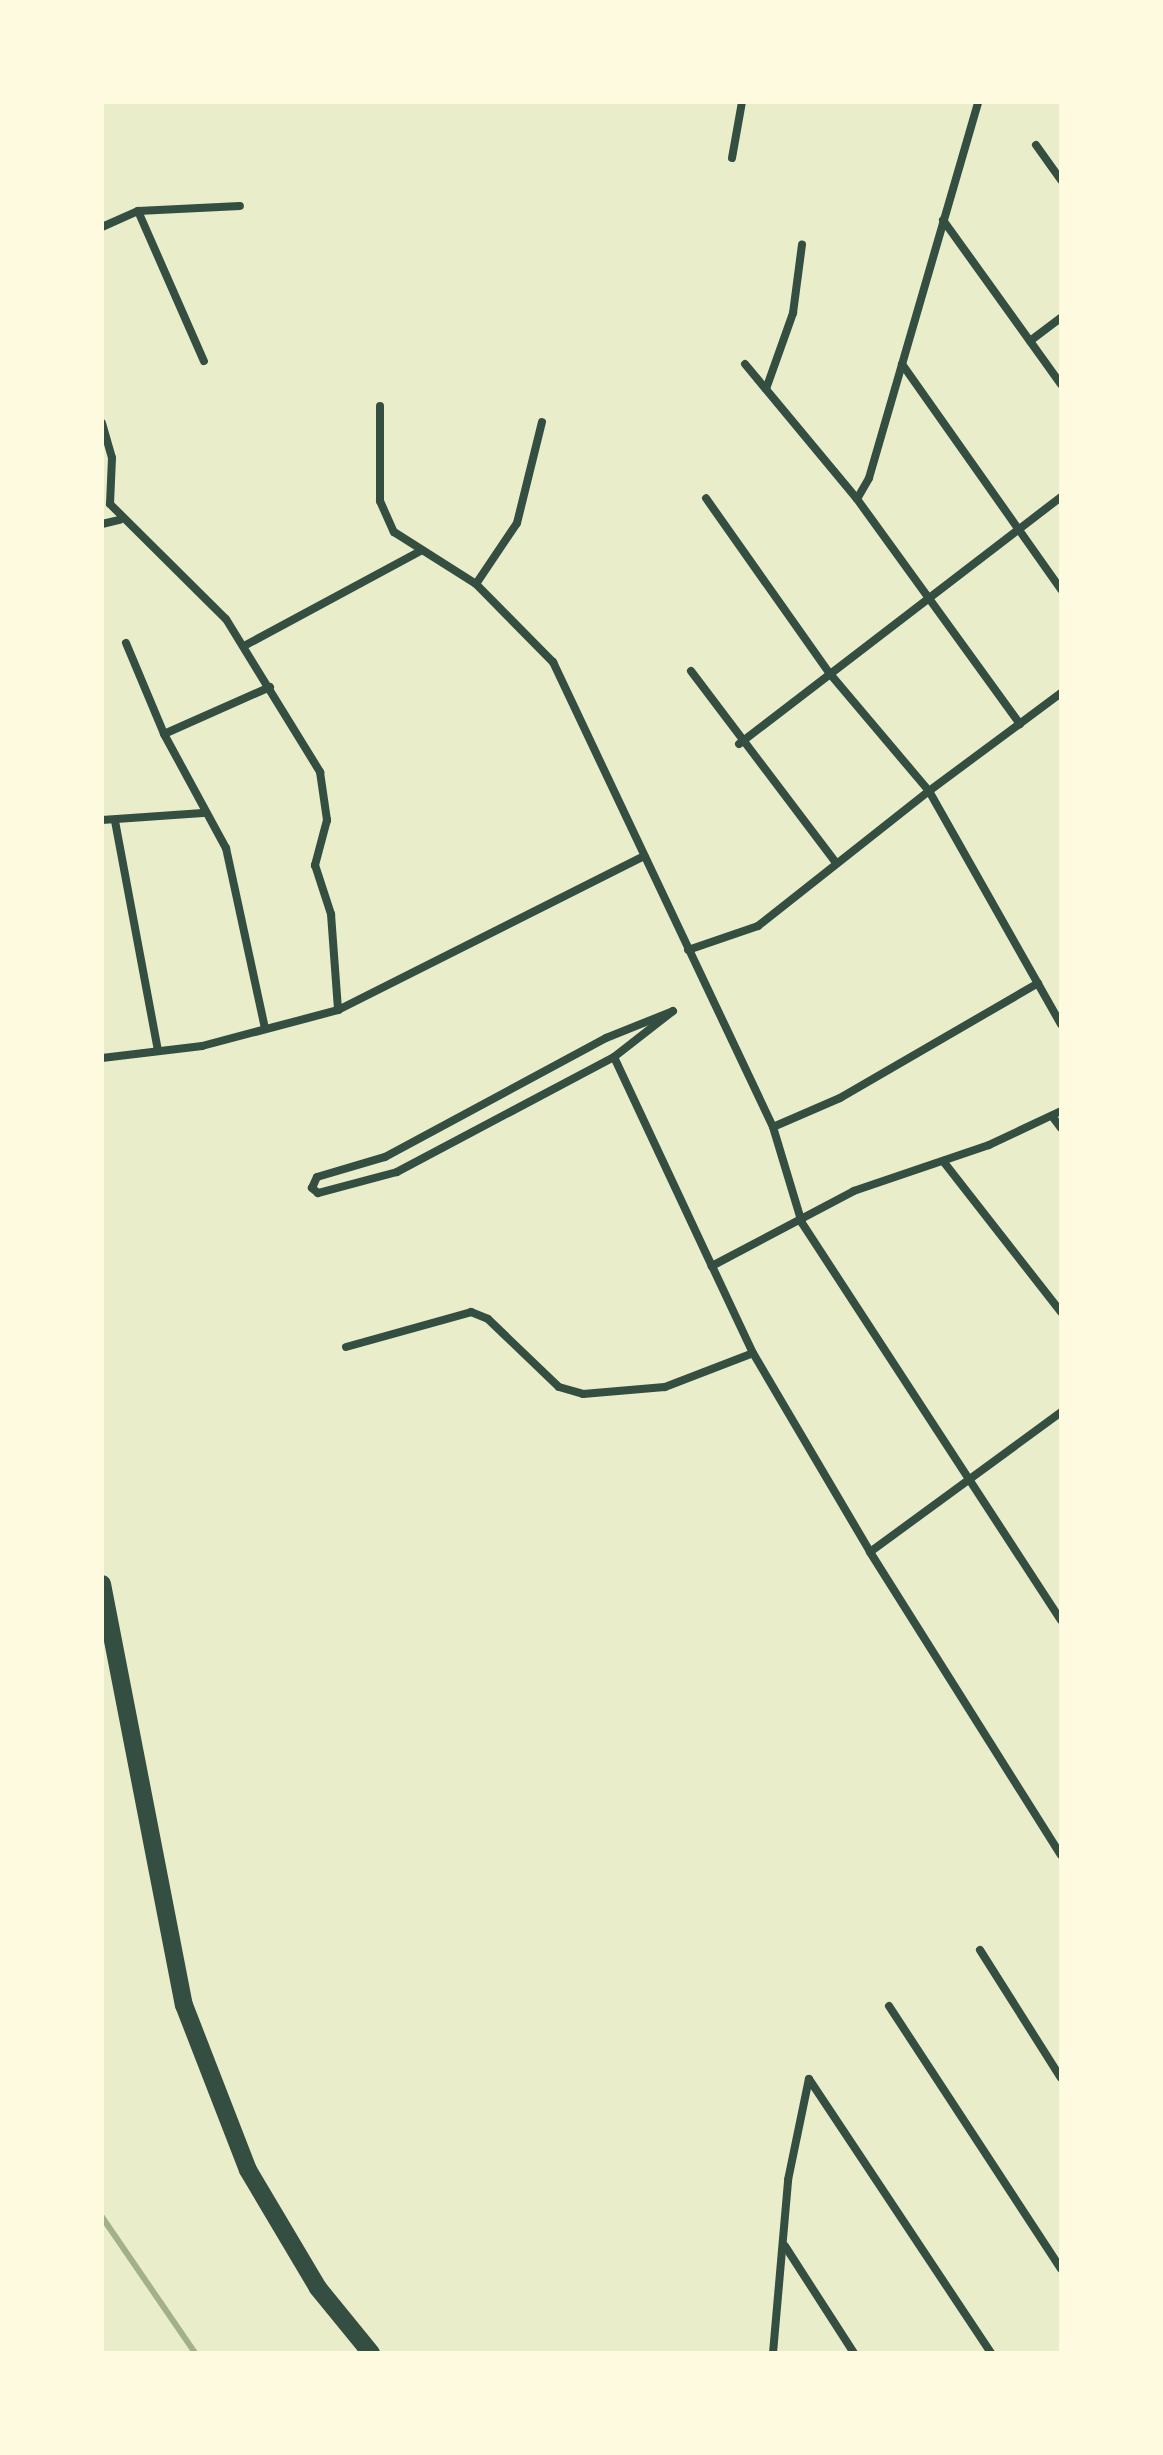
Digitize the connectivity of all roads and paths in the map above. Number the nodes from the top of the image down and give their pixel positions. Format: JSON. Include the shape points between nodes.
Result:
{"nodes":[{"id":1,"x":742,"y":102,"type":"edge"},
{"id":2,"x":978,"y":102,"type":"edge"},
{"id":3,"x":1036,"y":145,"type":"dead end"},
{"id":4,"x":732,"y":158,"type":"dead end"},
{"id":5,"x":1061,"y":180,"type":"edge"},
{"id":6,"x":240,"y":206,"type":"dead end"},
{"id":7,"x":138,"y":211,"type":"junction"},
{"id":8,"x":943,"y":220,"type":"junction"},
{"id":9,"x":102,"y":227,"type":"edge"},
{"id":10,"x":802,"y":245,"type":"dead end"},
{"id":11,"x":1061,"y":318,"type":"edge"},
{"id":12,"x":1030,"y":341,"type":"junction"},
{"id":13,"x":204,"y":361,"type":"dead end"},
{"id":14,"x":745,"y":364,"type":"dead end"},
{"id":15,"x":902,"y":364,"type":"junction"},
{"id":16,"x":1061,"y":384,"type":"edge"},
{"id":17,"x":766,"y":389,"type":"junction"},
{"id":18,"x":380,"y":406,"type":"dead end"},
{"id":19,"x":542,"y":422,"type":"dead end"},
{"id":20,"x":102,"y":423,"type":"edge"},
{"id":21,"x":1061,"y":497,"type":"edge"},
{"id":22,"x":706,"y":498,"type":"dead end"},
{"id":23,"x":857,"y":499,"type":"junction"},
{"id":24,"x":120,"y":520,"type":"junction"},
{"id":25,"x":102,"y":524,"type":"edge"},
{"id":26,"x":1018,"y":530,"type":"junction"},
{"id":27,"x":422,"y":550,"type":"junction"},
{"id":28,"x":476,"y":584,"type":"junction"},
{"id":29,"x":1061,"y":589,"type":"edge"},
{"id":30,"x":925,"y":601,"type":"junction"},
{"id":31,"x":126,"y":643,"type":"dead end"},
{"id":32,"x":244,"y":646,"type":"junction"},
{"id":33,"x":691,"y":671,"type":"dead end"},
{"id":34,"x":830,"y":674,"type":"junction"},
{"id":35,"x":270,"y":687,"type":"junction"},
{"id":36,"x":1061,"y":693,"type":"edge"},
{"id":37,"x":1020,"y":724,"type":"junction"},
{"id":38,"x":164,"y":734,"type":"junction"},
{"id":39,"x":739,"y":744,"type":"junction"},
{"id":40,"x":929,"y":791,"type":"junction"},
{"id":41,"x":203,"y":813,"type":"junction"},
{"id":42,"x":102,"y":820,"type":"edge"},
{"id":43,"x":115,"y":821,"type":"junction"},
{"id":44,"x":644,"y":856,"type":"junction"},
{"id":45,"x":836,"y":863,"type":"junction"},
{"id":46,"x":688,"y":950,"type":"junction"},
{"id":47,"x":1038,"y":983,"type":"junction"},
{"id":48,"x":338,"y":1010,"type":"junction"},
{"id":49,"x":1061,"y":1024,"type":"edge"},
{"id":50,"x":265,"y":1029,"type":"junction"},
{"id":51,"x":158,"y":1051,"type":"junction"},
{"id":52,"x":614,"y":1057,"type":"junction"},
{"id":53,"x":102,"y":1058,"type":"edge"},
{"id":54,"x":1057,"y":1114,"type":"edge"},
{"id":55,"x":773,"y":1127,"type":"junction"},
{"id":56,"x":1061,"y":1128,"type":"edge"},
{"id":57,"x":943,"y":1161,"type":"junction"},
{"id":58,"x":802,"y":1223,"type":"junction"},
{"id":59,"x":712,"y":1266,"type":"junction"},
{"id":60,"x":1061,"y":1312,"type":"edge"},
{"id":61,"x":346,"y":1347,"type":"dead end"},
{"id":62,"x":753,"y":1353,"type":"junction"},
{"id":63,"x":1061,"y":1412,"type":"edge"},
{"id":64,"x":967,"y":1479,"type":"junction"},
{"id":65,"x":870,"y":1552,"type":"junction"},
{"id":66,"x":102,"y":1584,"type":"edge"},
{"id":67,"x":1061,"y":1620,"type":"edge"},
{"id":68,"x":1061,"y":1855,"type":"edge"},
{"id":69,"x":980,"y":1950,"type":"dead end"},
{"id":70,"x":889,"y":2006,"type":"dead end"},
{"id":71,"x":1061,"y":2078,"type":"edge"},
{"id":72,"x":784,"y":2246,"type":"junction"},
{"id":73,"x":1061,"y":2269,"type":"edge"},
{"id":74,"x":371,"y":2353,"type":"edge"},
{"id":75,"x":773,"y":2353,"type":"edge"},
{"id":76,"x":854,"y":2353,"type":"edge"},
{"id":77,"x":991,"y":2353,"type":"edge"}],
"edges":[{"from":1,"to":4,"type":"street"},
{"from":2,"to":8,"type":"street"},
{"from":3,"to":5,"type":"street"},
{"from":6,"to":7,"type":"street"},
{"from":7,"to":9,"type":"street"},
{"from":7,"to":13,"type":"street"},
{"from":8,"to":12,"type":"street"},
{"from":8,"to":15,"type":"street"},
{"from":10,"to":17,"type":"street","via":[[793,313]]},
{"from":11,"to":12,"type":"street"},
{"from":12,"to":16,"type":"street"},
{"from":14,"to":17,"type":"street"},
{"from":15,"to":23,"type":"street"},
{"from":15,"to":26,"type":"street"},
{"from":17,"to":23,"type":"street"},
{"from":18,"to":27,"type":"street","via":[[380,501],[394,532]]},
{"from":19,"to":28,"type":"street","via":[[517,523]]},
{"from":20,"to":24,"type":"street","via":[[112,458],[110,504]]},
{"from":21,"to":26,"type":"street"},
{"from":22,"to":34,"type":"street"},
{"from":23,"to":30,"type":"street"},
{"from":24,"to":25,"type":"street"},
{"from":24,"to":32,"type":"street","via":[[226,619]]},
{"from":26,"to":29,"type":"street"},
{"from":26,"to":30,"type":"street"},
{"from":27,"to":28,"type":"street"},
{"from":27,"to":32,"type":"street"},
{"from":28,"to":44,"type":"street","via":[[553,662]]},
{"from":30,"to":34,"type":"street"},
{"from":30,"to":37,"type":"street"},
{"from":31,"to":38,"type":"street"},
{"from":32,"to":35,"type":"street"},
{"from":33,"to":39,"type":"street"},
{"from":34,"to":39,"type":"street"},
{"from":34,"to":40,"type":"street"},
{"from":35,"to":38,"type":"street"},
{"from":35,"to":48,"type":"street","via":[[320,772],[327,820],[315,865],[331,914]]},
{"from":36,"to":37,"type":"street"},
{"from":37,"to":40,"type":"street"},
{"from":38,"to":41,"type":"street"},
{"from":39,"to":45,"type":"street"},
{"from":40,"to":45,"type":"street"},
{"from":40,"to":47,"type":"street"},
{"from":41,"to":43,"type":"street"},
{"from":41,"to":50,"type":"street","via":[[226,848]]},
{"from":42,"to":43,"type":"street"},
{"from":43,"to":51,"type":"street"},
{"from":44,"to":46,"type":"street"},
{"from":44,"to":48,"type":"street"},
{"from":45,"to":46,"type":"street","via":[[758,926]]},
{"from":46,"to":55,"type":"street"},
{"from":47,"to":49,"type":"street"},
{"from":47,"to":55,"type":"street","via":[[840,1098]]},
{"from":48,"to":50,"type":"street"},
{"from":50,"to":51,"type":"street"},
{"from":51,"to":53,"type":"street"},
{"from":52,"to":52,"type":"street","via":[[397,1172],[318,1193],[312,1188],[317,1177],[385,1157],[606,1038],[673,1011]]},
{"from":52,"to":59,"type":"street"},
{"from":54,"to":56,"type":"street"},
{"from":54,"to":57,"type":"street"},
{"from":55,"to":58,"type":"street"},
{"from":57,"to":58,"type":"street","via":[[854,1191]]},
{"from":57,"to":60,"type":"street"},
{"from":58,"to":59,"type":"street"},
{"from":58,"to":64,"type":"street"},
{"from":59,"to":62,"type":"street"},
{"from":61,"to":62,"type":"street","via":[[471,1312],[488,1319],[559,1387],[583,1394],[665,1387]]},
{"from":62,"to":65,"type":"street"},
{"from":63,"to":64,"type":"street"},
{"from":64,"to":65,"type":"street"},
{"from":64,"to":67,"type":"street"},
{"from":65,"to":68,"type":"street"},
{"from":66,"to":74,"type":"highway","via":[[184,2005],[248,2170],[318,2288]]},
{"from":69,"to":71,"type":"street"},
{"from":70,"to":73,"type":"street"},
{"from":72,"to":75,"type":"street"},
{"from":72,"to":76,"type":"street"},
{"from":72,"to":77,"type":"street","via":[[788,2180],[809,2079]]}]}
